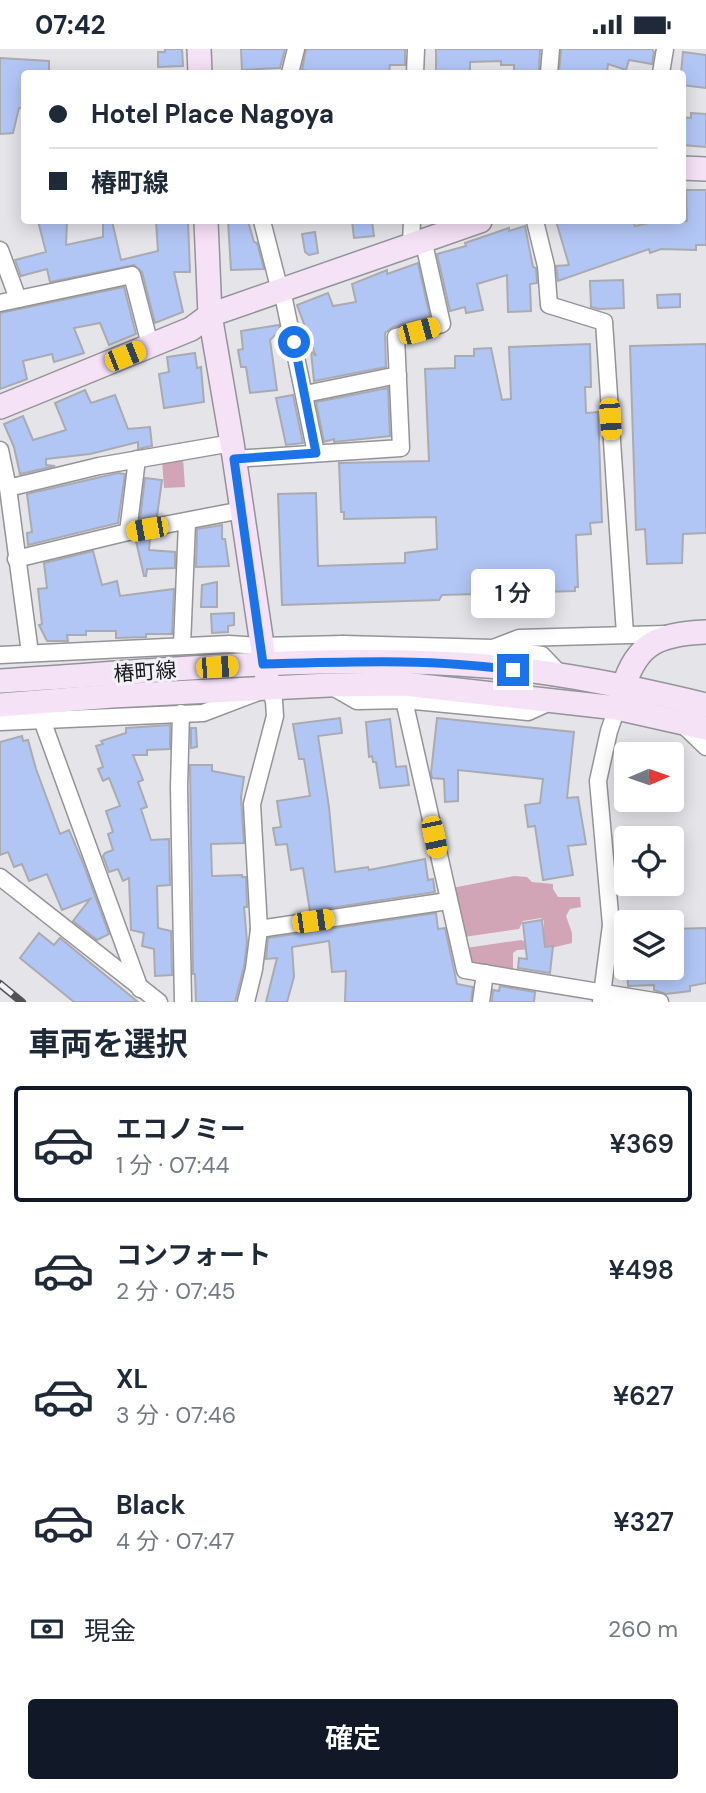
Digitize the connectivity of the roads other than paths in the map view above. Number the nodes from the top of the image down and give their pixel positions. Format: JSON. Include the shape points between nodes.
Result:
{"nodes":[{"id":1,"x":199,"y":49,"type":"edge"},
{"id":2,"x":296,"y":49,"type":"edge"},
{"id":3,"x":416,"y":49,"type":"edge"},
{"id":4,"x":551,"y":49,"type":"edge"},
{"id":5,"x":665,"y":49,"type":"edge"},
{"id":6,"x":200,"y":70,"type":"edge"},
{"id":7,"x":291,"y":70,"type":"edge"},
{"id":8,"x":415,"y":70,"type":"edge"},
{"id":9,"x":549,"y":70,"type":"edge"},
{"id":10,"x":662,"y":70,"type":"edge"},
{"id":11,"x":686,"y":168,"type":"edge"},
{"id":12,"x":706,"y":169,"type":"edge"},
{"id":13,"x":206,"y":224,"type":"edge"},
{"id":14,"x":263,"y":224,"type":"edge"},
{"id":15,"x":465,"y":224,"type":"edge"},
{"id":16,"x":537,"y":224,"type":"edge"},
{"id":17,"x":416,"y":234,"type":"edge"},
{"id":18,"x":0,"y":250,"type":"edge"},
{"id":19,"x":281,"y":290,"type":"junction"},
{"id":20,"x":18,"y":299,"type":"junction"},
{"id":21,"x":0,"y":303,"type":"edge"},
{"id":22,"x":210,"y":315,"type":"junction"},
{"id":23,"x":150,"y":345,"type":"junction"},
{"id":24,"x":397,"y":375,"type":"junction"},
{"id":25,"x":305,"y":394,"type":"junction"},
{"id":26,"x":0,"y":407,"type":"edge"},
{"id":27,"x":0,"y":450,"type":"edge"},
{"id":28,"x":233,"y":451,"type":"junction"},
{"id":29,"x":316,"y":453,"type":"junction"},
{"id":30,"x":137,"y":459,"type":"junction"},
{"id":31,"x":8,"y":488,"type":"junction"},
{"id":32,"x":242,"y":510,"type":"junction"},
{"id":33,"x":187,"y":522,"type":"junction"},
{"id":34,"x":128,"y":533,"type":"junction"},
{"id":35,"x":16,"y":559,"type":"junction"},
{"id":36,"x":706,"y":632,"type":"edge"},
{"id":37,"x":676,"y":633,"type":"junction"},
{"id":38,"x":625,"y":634,"type":"junction"},
{"id":39,"x":343,"y":644,"type":"junction"},
{"id":40,"x":182,"y":646,"type":"junction"},
{"id":41,"x":493,"y":648,"type":"junction"},
{"id":42,"x":30,"y":653,"type":"junction"},
{"id":43,"x":0,"y":655,"type":"edge"},
{"id":44,"x":262,"y":655,"type":"junction"},
{"id":45,"x":327,"y":674,"type":"junction"},
{"id":46,"x":562,"y":677,"type":"junction"},
{"id":47,"x":0,"y":681,"type":"edge"},
{"id":48,"x":269,"y":688,"type":"junction"},
{"id":49,"x":620,"y":697,"type":"junction"},
{"id":50,"x":555,"y":699,"type":"junction"},
{"id":51,"x":404,"y":700,"type":"junction"},
{"id":52,"x":0,"y":705,"type":"edge"},
{"id":53,"x":694,"y":705,"type":"edge"},
{"id":54,"x":181,"y":713,"type":"junction"},
{"id":55,"x":42,"y":720,"type":"junction"},
{"id":56,"x":0,"y":722,"type":"edge"},
{"id":57,"x":706,"y":728,"type":"edge"},
{"id":58,"x":706,"y":747,"type":"edge"},
{"id":59,"x":0,"y":877,"type":"edge"},
{"id":60,"x":448,"y":901,"type":"junction"},
{"id":61,"x":259,"y":929,"type":"junction"},
{"id":62,"x":485,"y":973,"type":"junction"},
{"id":63,"x":140,"y":989,"type":"junction"},
{"id":64,"x":602,"y":997,"type":"edge"},
{"id":65,"x":159,"y":1002,"type":"edge"},
{"id":66,"x":183,"y":1002,"type":"edge"},
{"id":67,"x":246,"y":1002,"type":"edge"},
{"id":68,"x":481,"y":1002,"type":"edge"},
{"id":69,"x":660,"y":1002,"type":"edge"}],
"edges":[{"from":1,"to":6,"type":"street"},
{"from":2,"to":7,"type":"street"},
{"from":3,"to":8,"type":"street"},
{"from":4,"to":9,"type":"street"},
{"from":5,"to":10,"type":"street"},
{"from":11,"to":12,"type":"street"},
{"from":13,"to":22,"type":"street"},
{"from":14,"to":19,"type":"street"},
{"from":15,"to":17,"type":"street"},
{"from":16,"to":38,"type":"street","via":[[549,305],[604,322]]},
{"from":17,"to":19,"type":"street"},
{"from":17,"to":24,"type":"street","via":[[442,324],[396,337]]},
{"from":18,"to":20,"type":"street"},
{"from":19,"to":22,"type":"street"},
{"from":19,"to":25,"type":"street"},
{"from":20,"to":21,"type":"street"},
{"from":20,"to":23,"type":"street","via":[[132,275]]},
{"from":22,"to":23,"type":"street","via":[[191,329]]},
{"from":22,"to":28,"type":"street"},
{"from":23,"to":26,"type":"street"},
{"from":24,"to":25,"type":"street"},
{"from":24,"to":29,"type":"street","via":[[401,448]]},
{"from":25,"to":29,"type":"street"},
{"from":27,"to":31,"type":"street"},
{"from":28,"to":29,"type":"street"},
{"from":28,"to":30,"type":"street"},
{"from":28,"to":32,"type":"street"},
{"from":30,"to":31,"type":"street"},
{"from":30,"to":34,"type":"street"},
{"from":31,"to":35,"type":"street"},
{"from":32,"to":33,"type":"street"},
{"from":32,"to":44,"type":"street"},
{"from":33,"to":34,"type":"street"},
{"from":33,"to":40,"type":"street"},
{"from":34,"to":35,"type":"street"},
{"from":35,"to":42,"type":"street"},
{"from":36,"to":37,"type":"street"},
{"from":37,"to":38,"type":"street"},
{"from":37,"to":49,"type":"street","via":[[641,651]]},
{"from":38,"to":41,"type":"street","via":[[519,638]]},
{"from":39,"to":41,"type":"street"},
{"from":39,"to":44,"type":"street"},
{"from":39,"to":45,"type":"street"},
{"from":40,"to":42,"type":"street"},
{"from":40,"to":44,"type":"street","via":[[229,644]]},
{"from":41,"to":46,"type":"street","via":[[542,655]]},
{"from":42,"to":43,"type":"street"},
{"from":44,"to":45,"type":"street","name":"椿町線"},
{"from":44,"to":47,"type":"street","name":"椿町線"},
{"from":44,"to":48,"type":"street"},
{"from":45,"to":46,"type":"street","name":"椿町線","via":[[488,666]]},
{"from":45,"to":48,"type":"street","name":"椿町線"},
{"from":45,"to":50,"type":"street","name":"椿町線"},
{"from":45,"to":51,"type":"street","via":[[358,701]]},
{"from":46,"to":49,"type":"street","name":"椿町線"},
{"from":48,"to":52,"type":"street","name":"椿町線"},
{"from":48,"to":54,"type":"street","via":[[203,713]]},
{"from":48,"to":61,"type":"street","via":[[275,716],[252,804]]},
{"from":49,"to":50,"type":"street","name":"椿町線"},
{"from":49,"to":53,"type":"street","name":"椿町線"},
{"from":49,"to":64,"type":"street","via":[[598,781],[611,925]]},
{"from":50,"to":51,"type":"street","via":[[528,712]]},
{"from":51,"to":60,"type":"street"},
{"from":53,"to":57,"type":"street","name":"椿町線"},
{"from":53,"to":58,"type":"street"},
{"from":54,"to":55,"type":"street"},
{"from":54,"to":66,"type":"street"},
{"from":55,"to":56,"type":"street"},
{"from":55,"to":63,"type":"street"},
{"from":59,"to":63,"type":"street"},
{"from":60,"to":61,"type":"street"},
{"from":60,"to":62,"type":"street","via":[[465,970]]},
{"from":61,"to":67,"type":"street"},
{"from":62,"to":64,"type":"street"},
{"from":62,"to":68,"type":"street"},
{"from":63,"to":65,"type":"street"},
{"from":64,"to":69,"type":"street"}]}
